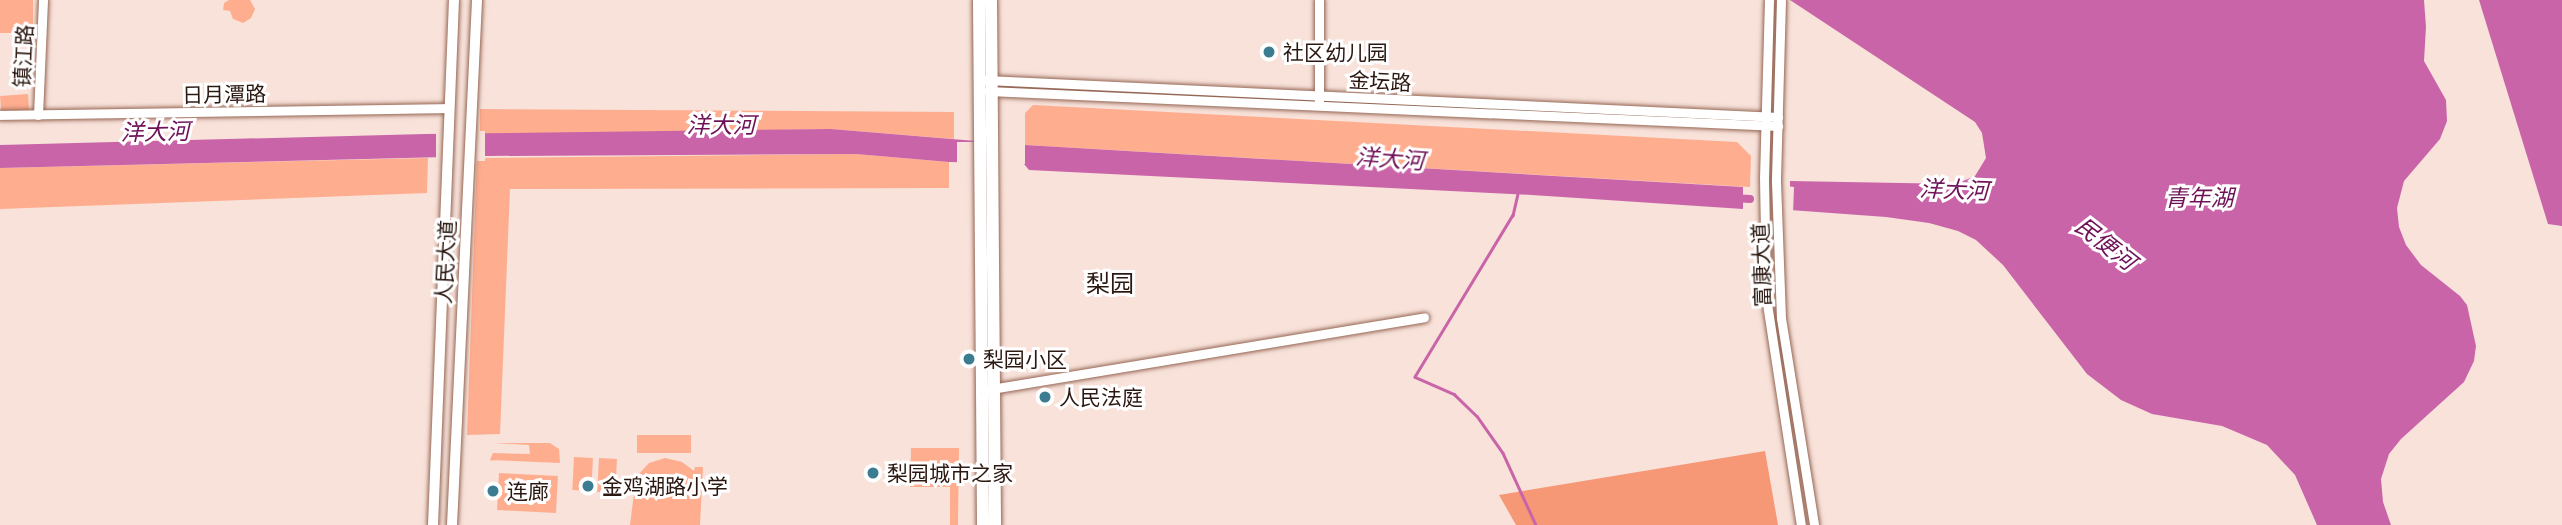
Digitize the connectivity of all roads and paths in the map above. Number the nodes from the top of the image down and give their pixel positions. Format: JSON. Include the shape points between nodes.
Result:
{"nodes":[{"id":1,"x":43,"y":0,"type":"edge"},
{"id":2,"x":454,"y":0,"type":"edge"},
{"id":3,"x":477,"y":0,"type":"edge"},
{"id":4,"x":979,"y":0,"type":"edge"},
{"id":5,"x":991,"y":0,"type":"edge"},
{"id":6,"x":1320,"y":0,"type":"edge"},
{"id":7,"x":1769,"y":0,"type":"edge"},
{"id":8,"x":1781,"y":0,"type":"edge"},
{"id":9,"x":1767,"y":66,"type":"junction"},
{"id":10,"x":1780,"y":67,"type":"junction"},
{"id":11,"x":986,"y":86,"type":"junction"},
{"id":12,"x":1319,"y":101,"type":"junction"},
{"id":13,"x":449,"y":108,"type":"junction"},
{"id":14,"x":0,"y":115,"type":"edge"},
{"id":15,"x":38,"y":115,"type":"junction"},
{"id":16,"x":1766,"y":121,"type":"junction"},
{"id":17,"x":1778,"y":122,"type":"junction"},
{"id":18,"x":1424,"y":317,"type":"dead end"},
{"id":19,"x":988,"y":390,"type":"junction"},
{"id":20,"x":433,"y":525,"type":"edge"},
{"id":21,"x":452,"y":525,"type":"edge"},
{"id":22,"x":983,"y":525,"type":"edge"},
{"id":23,"x":995,"y":525,"type":"edge"},
{"id":24,"x":1801,"y":525,"type":"edge"},
{"id":25,"x":1814,"y":525,"type":"edge"}],
"edges":[{"from":1,"to":15,"type":"street","name":"镇江路"},
{"from":2,"to":13,"type":"main road","name":"人民大道"},
{"from":3,"to":21,"type":"main road","name":"人民大道"},
{"from":4,"to":11,"type":"highway"},
{"from":5,"to":11,"type":"highway"},
{"from":6,"to":12,"type":"street"},
{"from":7,"to":9,"type":"street","name":"富康大道"},
{"from":8,"to":10,"type":"street","name":"富康大道"},
{"from":9,"to":10,"type":"street"},
{"from":9,"to":16,"type":"street","name":"富康大道"},
{"from":10,"to":17,"type":"street","name":"富康大道"},
{"from":11,"to":12,"type":"street","name":"金坛路"},
{"from":11,"to":19,"type":"highway"},
{"from":12,"to":16,"type":"street","name":"金坛路"},
{"from":13,"to":15,"type":"street","name":"日月潭路"},
{"from":13,"to":20,"type":"main road","name":"人民大道"},
{"from":14,"to":15,"type":"street","name":"日月潭路"},
{"from":16,"to":17,"type":"street","name":"金坛路"},
{"from":16,"to":24,"type":"street","name":"富康大道","via":[[1766,297]]},
{"from":17,"to":25,"type":"street","name":"富康大道","via":[[1781,318]]},
{"from":18,"to":19,"type":"street"},
{"from":19,"to":22,"type":"highway"},
{"from":19,"to":23,"type":"highway"}]}
